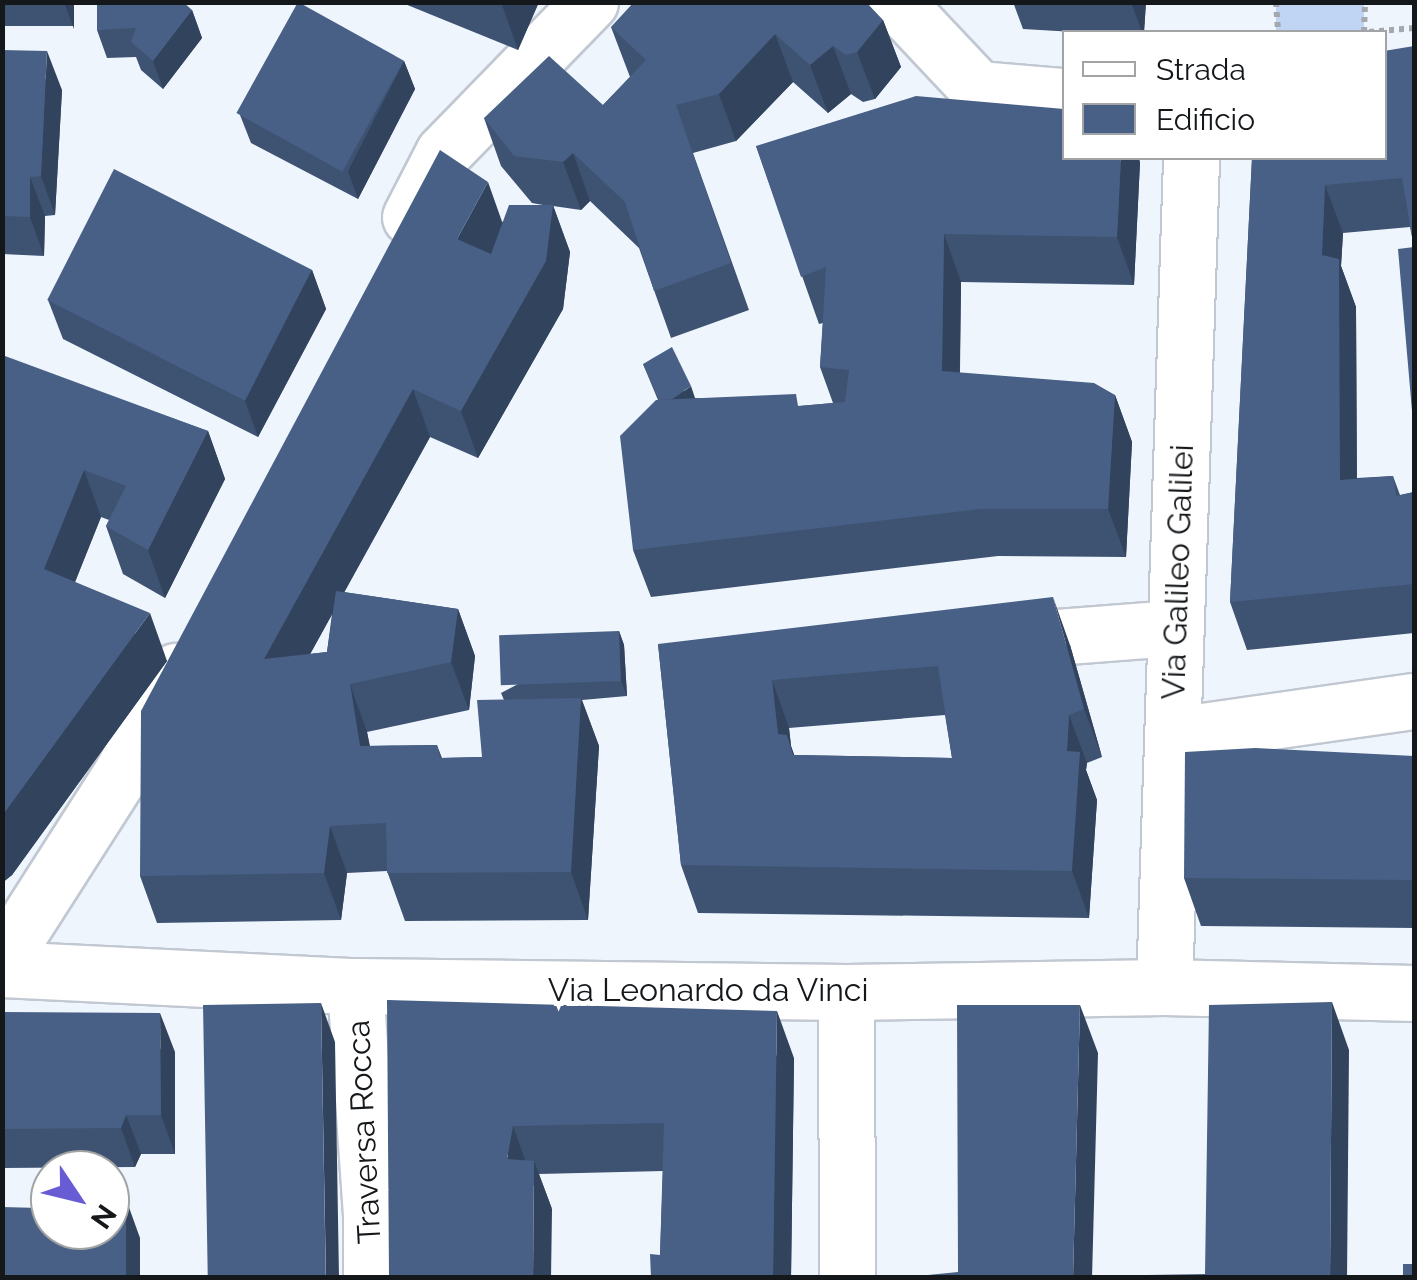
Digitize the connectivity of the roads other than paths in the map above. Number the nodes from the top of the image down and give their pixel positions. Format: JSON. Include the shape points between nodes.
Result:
{"nodes":[{"id":1,"x":590,"y":2,"type":"edge"},
{"id":2,"x":896,"y":2,"type":"edge"},
{"id":3,"x":1062,"y":96,"type":"edge"},
{"id":4,"x":1191,"y":160,"type":"edge"},
{"id":5,"x":388,"y":260,"type":"edge"},
{"id":6,"x":1175,"y":628,"type":"junction"},
{"id":7,"x":196,"y":633,"type":"edge"},
{"id":8,"x":937,"y":646,"type":"edge"},
{"id":9,"x":1414,"y":701,"type":"edge"},
{"id":10,"x":1174,"y":735,"type":"junction"},
{"id":11,"x":2,"y":960,"type":"edge"},
{"id":12,"x":2,"y":970,"type":"edge"},
{"id":13,"x":355,"y":986,"type":"junction"},
{"id":14,"x":1164,"y":987,"type":"junction"},
{"id":15,"x":846,"y":992,"type":"junction"},
{"id":16,"x":1414,"y":992,"type":"edge"},
{"id":17,"x":371,"y":1278,"type":"edge"},
{"id":18,"x":847,"y":1278,"type":"edge"}],
"edges":[{"from":1,"to":5,"type":"street","via":[[442,153]]},
{"from":2,"to":3,"type":"street","via":[[978,89]]},
{"from":4,"to":6,"type":"street","name":"Via Galileo Galilei"},
{"from":6,"to":8,"type":"street"},
{"from":6,"to":10,"type":"street","name":"Via Galileo Galilei"},
{"from":7,"to":11,"type":"street","via":[[121,774]]},
{"from":9,"to":10,"type":"street"},
{"from":10,"to":14,"type":"street","name":"Via Galileo Galilei"},
{"from":12,"to":13,"type":"street","name":"Via Leonardo da Vinci"},
{"from":13,"to":15,"type":"street","name":"Via Leonardo da Vinci"},
{"from":13,"to":17,"type":"street","name":"Traversa Rocca"},
{"from":14,"to":15,"type":"street","name":"Via Leonardo da Vinci"},
{"from":14,"to":16,"type":"street","name":"Via Leonardo da Vinci"},
{"from":15,"to":18,"type":"street"}]}
